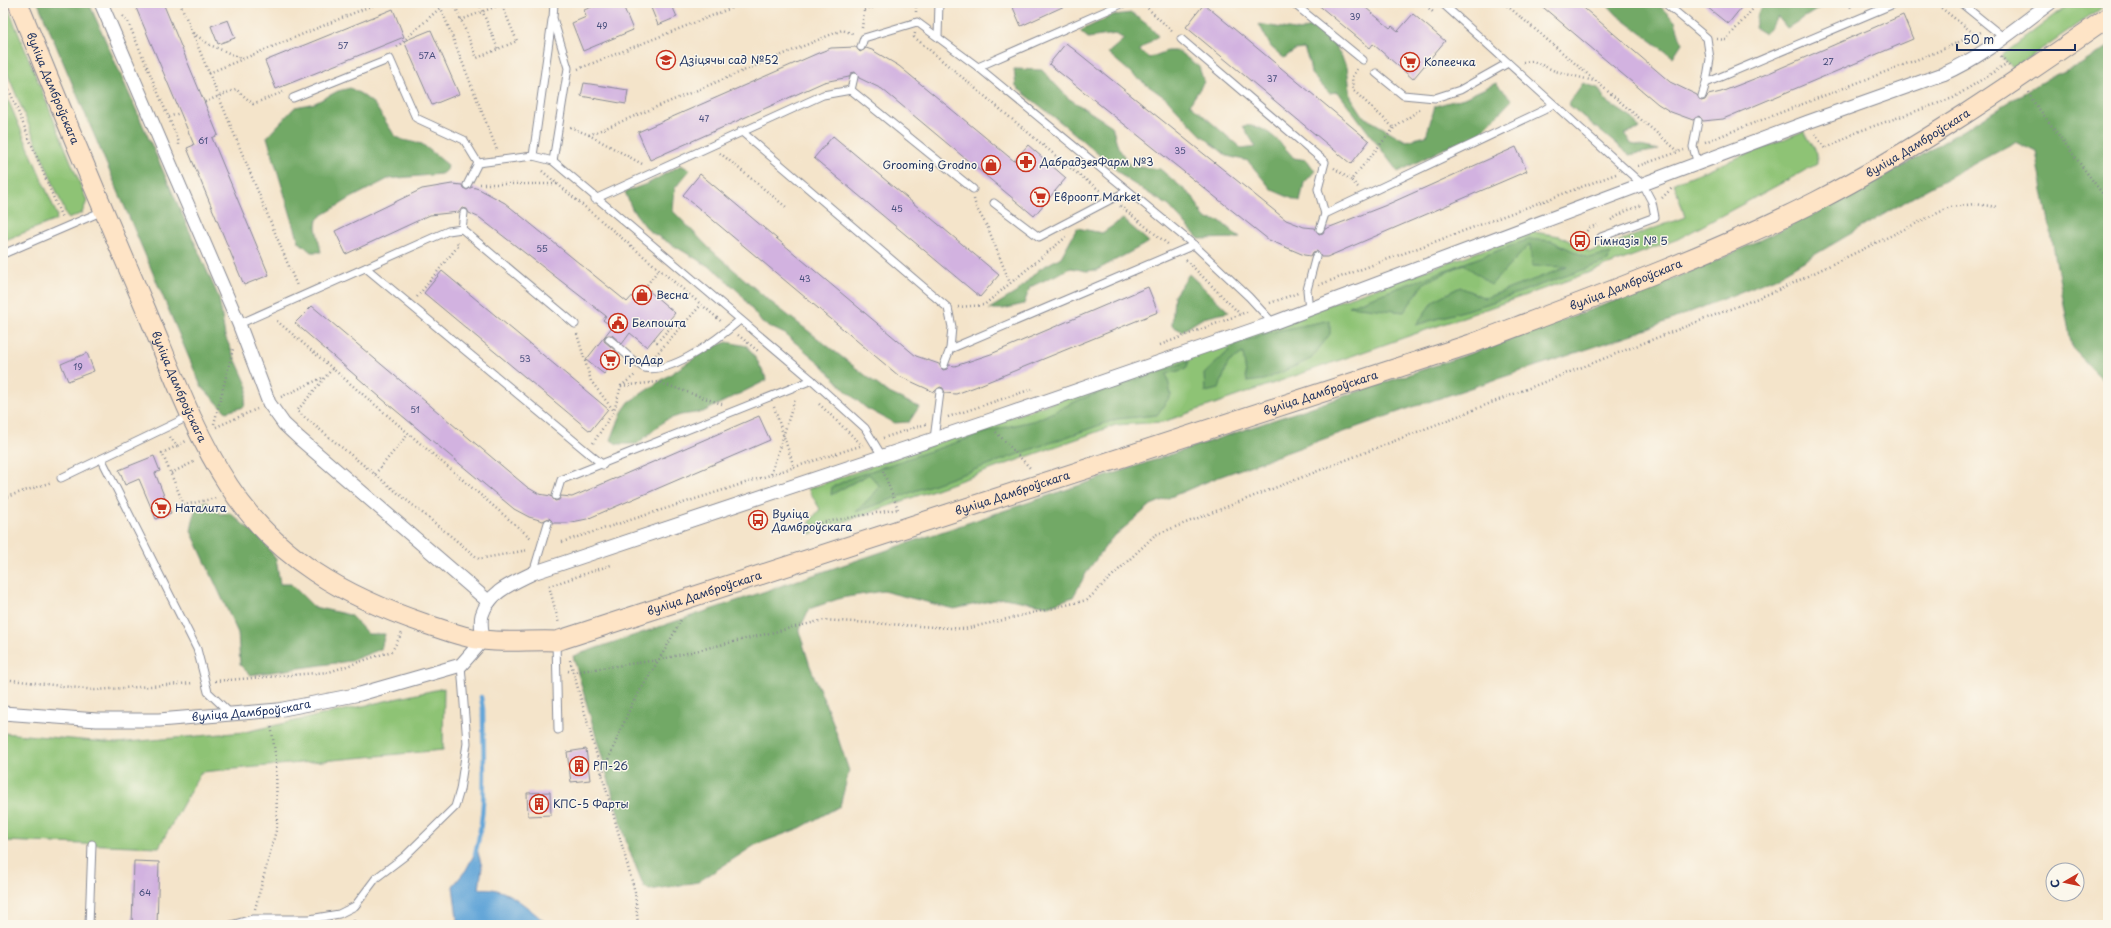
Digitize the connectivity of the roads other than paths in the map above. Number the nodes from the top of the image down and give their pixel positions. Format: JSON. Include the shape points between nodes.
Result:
{"nodes":[{"id":1,"x":18,"y":3,"type":"edge"},
{"id":2,"x":101,"y":3,"type":"edge"},
{"id":3,"x":554,"y":3,"type":"edge"},
{"id":4,"x":939,"y":3,"type":"edge"},
{"id":5,"x":1124,"y":3,"type":"edge"},
{"id":6,"x":1293,"y":3,"type":"edge"},
{"id":7,"x":1442,"y":3,"type":"edge"},
{"id":8,"x":1665,"y":3,"type":"edge"},
{"id":9,"x":1896,"y":3,"type":"edge"},
{"id":10,"x":1961,"y":3,"type":"edge"},
{"id":11,"x":2050,"y":3,"type":"edge"},
{"id":12,"x":2108,"y":17,"type":"edge"},
{"id":13,"x":553,"y":18,"type":"junction"},
{"id":14,"x":938,"y":36,"type":"junction"},
{"id":15,"x":2003,"y":37,"type":"junction"},
{"id":16,"x":1181,"y":39,"type":"road end"},
{"id":17,"x":861,"y":47,"type":"dead end"},
{"id":18,"x":1363,"y":60,"type":"road end"},
{"id":19,"x":1508,"y":63,"type":"junction"},
{"id":20,"x":978,"y":67,"type":"junction"},
{"id":21,"x":1376,"y":73,"type":"dead end"},
{"id":22,"x":854,"y":77,"type":"dead end"},
{"id":23,"x":1706,"y":83,"type":"junction"},
{"id":24,"x":851,"y":90,"type":"junction"},
{"id":25,"x":1702,"y":96,"type":"dead end"},
{"id":26,"x":293,"y":98,"type":"dead end"},
{"id":27,"x":1553,"y":104,"type":"junction"},
{"id":28,"x":1698,"y":121,"type":"dead end"},
{"id":29,"x":741,"y":131,"type":"junction"},
{"id":30,"x":533,"y":156,"type":"junction"},
{"id":31,"x":553,"y":161,"type":"junction"},
{"id":32,"x":478,"y":163,"type":"junction"},
{"id":33,"x":1698,"y":164,"type":"junction"},
{"id":34,"x":469,"y":185,"type":"road end"},
{"id":35,"x":1643,"y":185,"type":"junction"},
{"id":36,"x":973,"y":189,"type":"road end"},
{"id":37,"x":1127,"y":191,"type":"junction"},
{"id":38,"x":595,"y":199,"type":"junction"},
{"id":39,"x":994,"y":203,"type":"dead end"},
{"id":40,"x":103,"y":211,"type":"junction"},
{"id":41,"x":464,"y":213,"type":"dead end"},
{"id":42,"x":1325,"y":214,"type":"junction"},
{"id":43,"x":462,"y":229,"type":"junction"},
{"id":44,"x":1320,"y":229,"type":"dead end"},
{"id":45,"x":1601,"y":237,"type":"dead end"},
{"id":46,"x":1194,"y":245,"type":"junction"},
{"id":47,"x":3,"y":254,"type":"edge"},
{"id":48,"x":1316,"y":256,"type":"dead end"},
{"id":49,"x":366,"y":268,"type":"junction"},
{"id":50,"x":1309,"y":310,"type":"junction"},
{"id":51,"x":740,"y":320,"type":"junction"},
{"id":52,"x":1272,"y":323,"type":"junction"},
{"id":53,"x":239,"y":324,"type":"junction"},
{"id":54,"x":575,"y":324,"type":"road end"},
{"id":55,"x":609,"y":339,"type":"dead end"},
{"id":56,"x":950,"y":349,"type":"junction"},
{"id":57,"x":944,"y":365,"type":"dead end"},
{"id":58,"x":812,"y":380,"type":"junction"},
{"id":59,"x":940,"y":392,"type":"dead end"},
{"id":60,"x":192,"y":415,"type":"junction"},
{"id":61,"x":934,"y":439,"type":"junction"},
{"id":62,"x":102,"y":460,"type":"junction"},
{"id":63,"x":882,"y":462,"type":"junction"},
{"id":64,"x":603,"y":465,"type":"junction"},
{"id":65,"x":62,"y":478,"type":"dead end"},
{"id":66,"x":556,"y":496,"type":"dead end"},
{"id":67,"x":548,"y":523,"type":"dead end"},
{"id":68,"x":532,"y":573,"type":"junction"},
{"id":69,"x":489,"y":602,"type":"junction"},
{"id":70,"x":558,"y":633,"type":"junction"},
{"id":71,"x":483,"y":640,"type":"junction"},
{"id":72,"x":461,"y":665,"type":"junction"},
{"id":73,"x":3,"y":714,"type":"edge"},
{"id":74,"x":233,"y":715,"type":"junction"},
{"id":75,"x":558,"y":730,"type":"dead end"},
{"id":76,"x":92,"y":844,"type":"dead end"},
{"id":77,"x":89,"y":925,"type":"edge"},
{"id":78,"x":231,"y":925,"type":"edge"}],
"edges":[{"from":1,"to":40,"type":"main road","name":"вуліца Дамброўскага"},
{"from":2,"to":53,"type":"street"},
{"from":3,"to":13,"type":"lane"},
{"from":4,"to":14,"type":"lane"},
{"from":5,"to":20,"type":"lane"},
{"from":6,"to":18,"type":"lane"},
{"from":7,"to":19,"type":"lane"},
{"from":8,"to":23,"type":"lane","via":[[1706,38],[1710,59]]},
{"from":9,"to":23,"type":"lane"},
{"from":10,"to":15,"type":"lane"},
{"from":11,"to":15,"type":"street"},
{"from":12,"to":70,"type":"main road","name":"вуліца Дамброўскага","via":[[2012,84],[1909,149],[1816,201],[1705,253],[1471,344],[686,598]]},
{"from":13,"to":30,"type":"lane"},
{"from":13,"to":31,"type":"lane","via":[[568,68]]},
{"from":14,"to":17,"type":"lane","via":[[917,22],[862,37]]},
{"from":14,"to":20,"type":"lane"},
{"from":15,"to":33,"type":"street","via":[[1960,67]]},
{"from":16,"to":42,"type":"lane","via":[[1325,162],[1318,189]]},
{"from":19,"to":21,"type":"lane","via":[[1460,90],[1436,98],[1403,96]]},
{"from":19,"to":27,"type":"lane"},
{"from":20,"to":37,"type":"lane"},
{"from":22,"to":24,"type":"lane"},
{"from":23,"to":25,"type":"lane"},
{"from":24,"to":29,"type":"lane","via":[[824,95]]},
{"from":24,"to":36,"type":"lane"},
{"from":26,"to":32,"type":"lane","via":[[390,59],[416,118],[464,140]]},
{"from":27,"to":35,"type":"lane"},
{"from":27,"to":42,"type":"lane"},
{"from":28,"to":33,"type":"lane","via":[[1693,147]]},
{"from":29,"to":38,"type":"lane"},
{"from":29,"to":56,"type":"lane","via":[[948,308],[952,327]]},
{"from":30,"to":31,"type":"lane"},
{"from":30,"to":32,"type":"lane"},
{"from":31,"to":38,"type":"lane"},
{"from":32,"to":34,"type":"lane"},
{"from":33,"to":35,"type":"street"},
{"from":35,"to":45,"type":"lane","via":[[1652,202],[1655,217]]},
{"from":35,"to":50,"type":"street"},
{"from":37,"to":39,"type":"lane","via":[[1039,237]]},
{"from":37,"to":46,"type":"lane"},
{"from":38,"to":51,"type":"lane"},
{"from":40,"to":47,"type":"lane"},
{"from":40,"to":60,"type":"main road","name":"вуліца Дамброўскага"},
{"from":41,"to":43,"type":"lane"},
{"from":42,"to":44,"type":"lane"},
{"from":43,"to":49,"type":"lane","via":[[453,230]]},
{"from":43,"to":54,"type":"lane"},
{"from":46,"to":52,"type":"lane","via":[[1249,297]]},
{"from":46,"to":56,"type":"lane"},
{"from":48,"to":50,"type":"lane","via":[[1307,290]]},
{"from":49,"to":53,"type":"lane"},
{"from":49,"to":64,"type":"lane"},
{"from":50,"to":52,"type":"street"},
{"from":51,"to":55,"type":"lane","via":[[677,364],[659,369],[644,368]]},
{"from":51,"to":58,"type":"lane"},
{"from":52,"to":61,"type":"street"},
{"from":53,"to":69,"type":"street","via":[[284,424]]},
{"from":56,"to":57,"type":"lane"},
{"from":58,"to":63,"type":"lane","via":[[865,428]]},
{"from":58,"to":64,"type":"lane"},
{"from":59,"to":61,"type":"lane"},
{"from":60,"to":62,"type":"lane"},
{"from":60,"to":71,"type":"main road","name":"вуліца Дамброўскага","via":[[229,486],[261,528],[299,563],[335,585],[381,606],[410,618]]},
{"from":61,"to":63,"type":"street"},
{"from":62,"to":65,"type":"lane"},
{"from":62,"to":74,"type":"lane","via":[[197,649],[208,692]]},
{"from":63,"to":68,"type":"street"},
{"from":64,"to":66,"type":"lane","via":[[561,480]]},
{"from":67,"to":68,"type":"lane"},
{"from":68,"to":69,"type":"street","via":[[504,587]]},
{"from":69,"to":71,"type":"street","via":[[481,617]]},
{"from":70,"to":71,"type":"main road","name":"вуліца Дамброўскага"},
{"from":70,"to":75,"type":"lane"},
{"from":71,"to":72,"type":"street"},
{"from":72,"to":74,"type":"street","name":"вуліца Дамброўскага","via":[[360,694]]},
{"from":72,"to":78,"type":"lane","via":[[467,742],[455,807],[405,856],[376,878],[350,909],[339,914],[310,919],[252,919]]},
{"from":73,"to":74,"type":"street","name":"вуліца Дамброўскага","via":[[97,720],[159,720]]},
{"from":76,"to":77,"type":"lane"}]}
